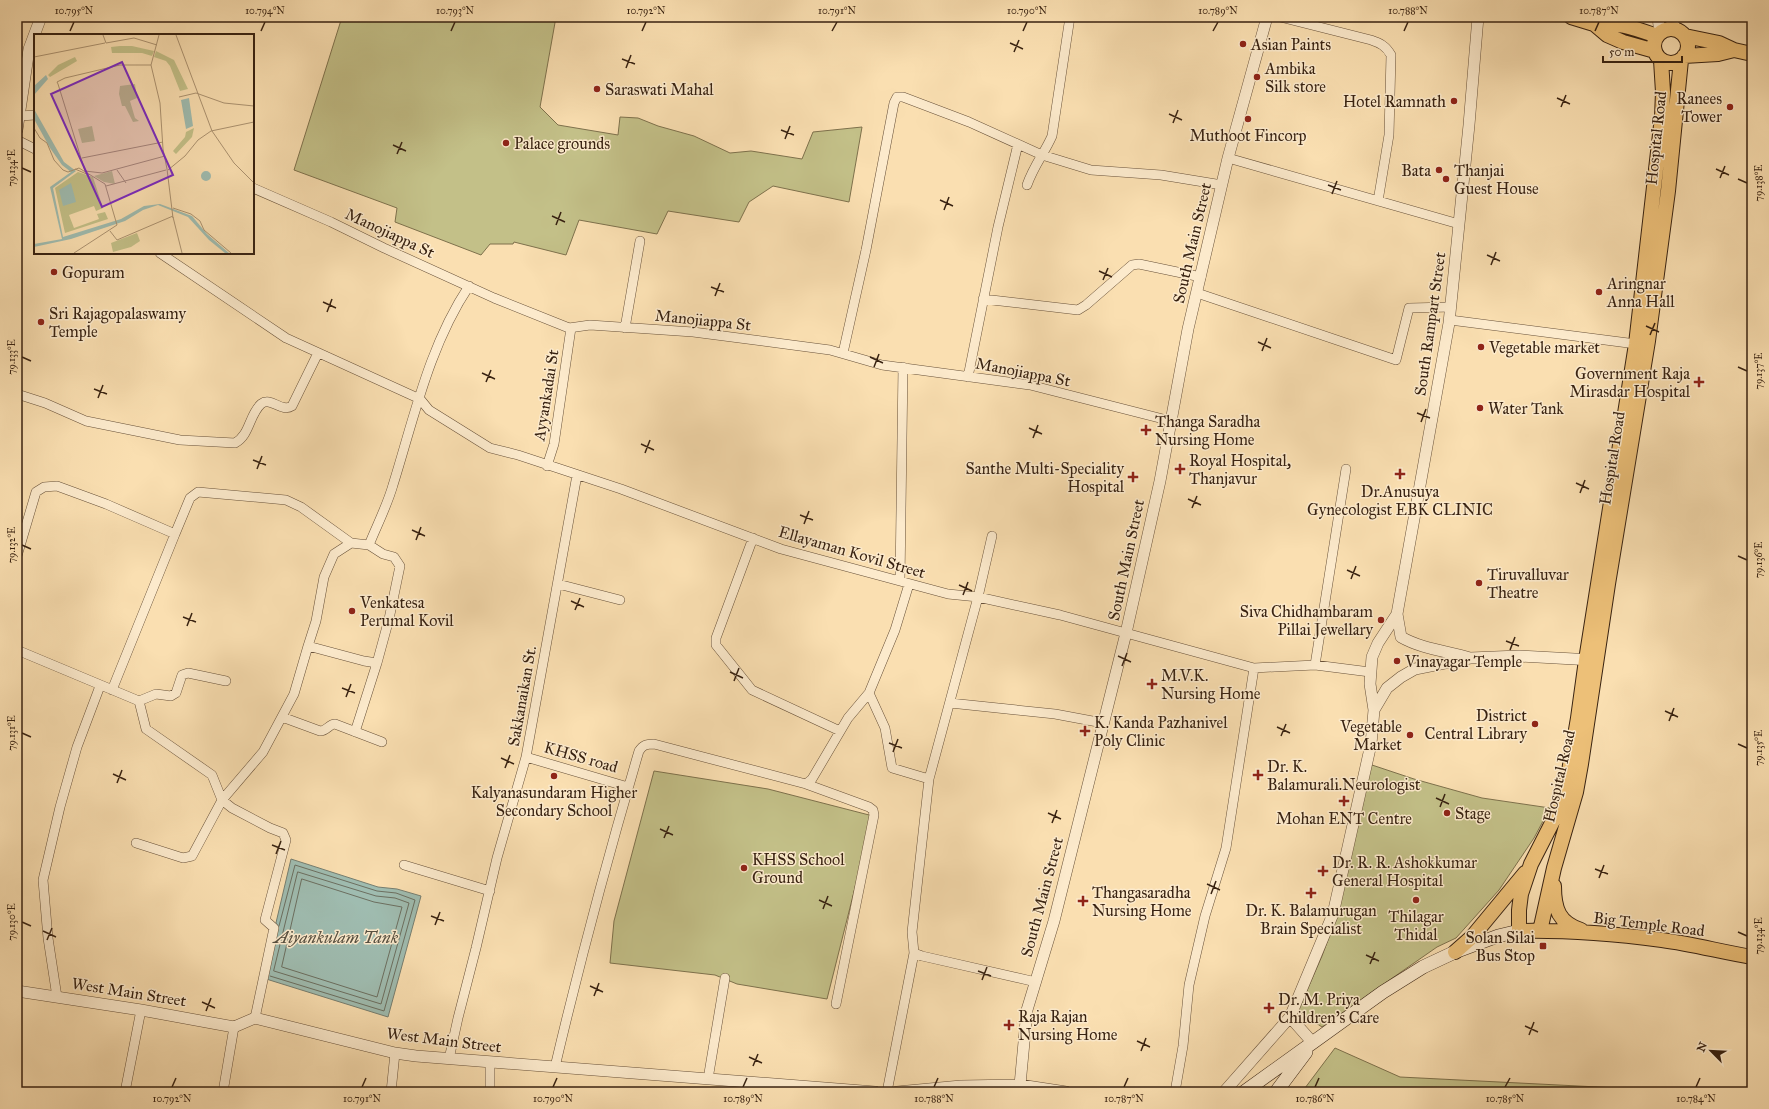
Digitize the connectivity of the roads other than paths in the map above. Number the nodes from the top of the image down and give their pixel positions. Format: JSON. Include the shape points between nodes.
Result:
{"nodes":[{"id":1,"x":41,"y":17,"type":"edge"},
{"id":2,"x":1070,"y":17,"type":"edge"},
{"id":3,"x":1267,"y":17,"type":"edge"},
{"id":4,"x":1280,"y":17,"type":"edge"},
{"id":5,"x":1478,"y":17,"type":"edge"},
{"id":6,"x":1571,"y":17,"type":"edge"},
{"id":7,"x":1658,"y":17,"type":"edge"},
{"id":8,"x":1670,"y":17,"type":"edge"},
{"id":9,"x":1594,"y":24,"type":"junction"},
{"id":10,"x":1680,"y":33,"type":"junction"},
{"id":11,"x":35,"y":34,"type":"edge"},
{"id":12,"x":1658,"y":35,"type":"junction"},
{"id":13,"x":34,"y":36,"type":"edge"},
{"id":14,"x":1734,"y":50,"type":"junction"},
{"id":15,"x":1752,"y":54,"type":"edge"},
{"id":16,"x":1658,"y":56,"type":"junction"},
{"id":17,"x":1683,"y":58,"type":"junction"},
{"id":18,"x":34,"y":115,"type":"edge"},
{"id":19,"x":20,"y":116,"type":"junction"},
{"id":20,"x":17,"y":130,"type":"edge"},
{"id":21,"x":17,"y":140,"type":"edge"},
{"id":22,"x":1018,"y":144,"type":"junction"},
{"id":23,"x":34,"y":148,"type":"edge"},
{"id":24,"x":1042,"y":155,"type":"junction"},
{"id":25,"x":1228,"y":158,"type":"junction"},
{"id":26,"x":1027,"y":185,"type":"dead end"},
{"id":27,"x":1222,"y":185,"type":"junction"},
{"id":28,"x":254,"y":188,"type":"edge"},
{"id":29,"x":1378,"y":201,"type":"junction"},
{"id":30,"x":1459,"y":224,"type":"junction"},
{"id":31,"x":640,"y":241,"type":"dead end"},
{"id":32,"x":161,"y":254,"type":"edge"},
{"id":33,"x":1201,"y":277,"type":"junction"},
{"id":34,"x":469,"y":286,"type":"junction"},
{"id":35,"x":1197,"y":293,"type":"junction"},
{"id":36,"x":983,"y":299,"type":"junction"},
{"id":37,"x":1451,"y":307,"type":"junction"},
{"id":38,"x":1450,"y":320,"type":"junction"},
{"id":39,"x":571,"y":328,"type":"junction"},
{"id":40,"x":625,"y":328,"type":"junction"},
{"id":41,"x":1636,"y":344,"type":"junction"},
{"id":42,"x":318,"y":353,"type":"junction"},
{"id":43,"x":842,"y":353,"type":"junction"},
{"id":44,"x":903,"y":367,"type":"junction"},
{"id":45,"x":968,"y":377,"type":"junction"},
{"id":46,"x":17,"y":394,"type":"edge"},
{"id":47,"x":420,"y":399,"type":"junction"},
{"id":48,"x":1171,"y":421,"type":"junction"},
{"id":49,"x":552,"y":467,"type":"junction"},
{"id":50,"x":1346,"y":469,"type":"dead end"},
{"id":51,"x":577,"y":475,"type":"junction"},
{"id":52,"x":175,"y":534,"type":"junction"},
{"id":53,"x":992,"y":536,"type":"dead end"},
{"id":54,"x":753,"y":538,"type":"junction"},
{"id":55,"x":351,"y":542,"type":"junction"},
{"id":56,"x":370,"y":545,"type":"junction"},
{"id":57,"x":17,"y":556,"type":"edge"},
{"id":58,"x":900,"y":582,"type":"junction"},
{"id":59,"x":558,"y":584,"type":"junction"},
{"id":60,"x":909,"y":584,"type":"junction"},
{"id":61,"x":978,"y":597,"type":"junction"},
{"id":62,"x":620,"y":600,"type":"dead end"},
{"id":63,"x":1397,"y":614,"type":"junction"},
{"id":64,"x":1126,"y":632,"type":"junction"},
{"id":65,"x":308,"y":646,"type":"junction"},
{"id":66,"x":17,"y":650,"type":"edge"},
{"id":67,"x":1470,"y":658,"type":"junction"},
{"id":68,"x":1592,"y":660,"type":"junction"},
{"id":69,"x":377,"y":663,"type":"junction"},
{"id":70,"x":1315,"y":665,"type":"junction"},
{"id":71,"x":1254,"y":668,"type":"junction"},
{"id":72,"x":1370,"y":672,"type":"junction"},
{"id":73,"x":226,"y":681,"type":"dead end"},
{"id":74,"x":100,"y":686,"type":"junction"},
{"id":75,"x":112,"y":690,"type":"junction"},
{"id":76,"x":869,"y":693,"type":"junction"},
{"id":77,"x":139,"y":701,"type":"junction"},
{"id":78,"x":950,"y":703,"type":"junction"},
{"id":79,"x":1374,"y":710,"type":"junction"},
{"id":80,"x":282,"y":717,"type":"junction"},
{"id":81,"x":1103,"y":723,"type":"junction"},
{"id":82,"x":840,"y":731,"type":"junction"},
{"id":83,"x":355,"y":732,"type":"junction"},
{"id":84,"x":382,"y":742,"type":"dead end"},
{"id":85,"x":526,"y":757,"type":"junction"},
{"id":86,"x":930,"y":779,"type":"junction"},
{"id":87,"x":806,"y":784,"type":"junction"},
{"id":88,"x":628,"y":787,"type":"junction"},
{"id":89,"x":222,"y":800,"type":"junction"},
{"id":90,"x":136,"y":843,"type":"dead end"},
{"id":91,"x":1531,"y":864,"type":"junction"},
{"id":92,"x":404,"y":865,"type":"dead end"},
{"id":93,"x":1554,"y":868,"type":"junction"},
{"id":94,"x":490,"y":892,"type":"junction"},
{"id":95,"x":1519,"y":931,"type":"junction"},
{"id":96,"x":1540,"y":931,"type":"junction"},
{"id":97,"x":1596,"y":934,"type":"junction"},
{"id":98,"x":1455,"y":952,"type":"junction"},
{"id":99,"x":914,"y":953,"type":"junction"},
{"id":100,"x":1752,"y":957,"type":"edge"},
{"id":101,"x":725,"y":978,"type":"dead end"},
{"id":102,"x":1036,"y":982,"type":"junction"},
{"id":103,"x":17,"y":991,"type":"edge"},
{"id":104,"x":57,"y":997,"type":"junction"},
{"id":105,"x":836,"y":1004,"type":"dead end"},
{"id":106,"x":141,"y":1010,"type":"junction"},
{"id":107,"x":1290,"y":1016,"type":"junction"},
{"id":108,"x":255,"y":1018,"type":"junction"},
{"id":109,"x":234,"y":1026,"type":"junction"},
{"id":110,"x":1313,"y":1043,"type":"junction"},
{"id":111,"x":395,"y":1053,"type":"junction"},
{"id":112,"x":449,"y":1059,"type":"junction"},
{"id":113,"x":490,"y":1062,"type":"junction"},
{"id":114,"x":555,"y":1067,"type":"junction"},
{"id":115,"x":708,"y":1079,"type":"junction"},
{"id":116,"x":1013,"y":1088,"type":"edge"},
{"id":117,"x":126,"y":1092,"type":"edge"},
{"id":118,"x":223,"y":1092,"type":"edge"},
{"id":119,"x":391,"y":1092,"type":"edge"},
{"id":120,"x":490,"y":1092,"type":"edge"},
{"id":121,"x":875,"y":1092,"type":"edge"},
{"id":122,"x":887,"y":1092,"type":"edge"},
{"id":123,"x":897,"y":1092,"type":"edge"},
{"id":124,"x":1066,"y":1092,"type":"edge"},
{"id":125,"x":1175,"y":1092,"type":"edge"},
{"id":126,"x":1224,"y":1092,"type":"edge"},
{"id":127,"x":1244,"y":1092,"type":"edge"},
{"id":128,"x":1276,"y":1092,"type":"edge"}],
"edges":[{"from":1,"to":11,"type":"street"},
{"from":2,"to":24,"type":"street","via":[[1052,136]]},
{"from":3,"to":25,"type":"street","name":"South Main Street"},
{"from":4,"to":29,"type":"street","via":[[1370,40],[1384,46],[1391,55],[1389,135]]},
{"from":5,"to":30,"type":"street","name":"South Rampart Street"},
{"from":6,"to":9,"type":"main road"},
{"from":7,"to":12,"type":"street"},
{"from":8,"to":10,"type":"street"},
{"from":9,"to":12,"type":"main road","via":[[1629,26]]},
{"from":9,"to":16,"type":"main road","via":[[1607,35]]},
{"from":10,"to":12,"type":"main road","via":[[1667,30]]},
{"from":10,"to":14,"type":"main road","via":[[1719,43]]},
{"from":10,"to":17,"type":"main road","via":[[1688,46]]},
{"from":12,"to":16,"type":"main road","via":[[1654,46]]},
{"from":13,"to":19,"type":"street","via":[[29,49]]},
{"from":14,"to":15,"type":"main road"},
{"from":14,"to":17,"type":"main road"},
{"from":16,"to":17,"type":"main road","via":[[1671,63]]},
{"from":16,"to":41,"type":"main road","name":"Hospital Road","via":[[1663,92],[1662,117]]},
{"from":17,"to":68,"type":"main road","name":"Hospital Road","via":[[1648,341]]},
{"from":18,"to":19,"type":"street"},
{"from":19,"to":20,"type":"street"},
{"from":21,"to":23,"type":"street"},
{"from":22,"to":24,"type":"street"},
{"from":22,"to":36,"type":"street"},
{"from":22,"to":43,"type":"street","via":[[969,122],[897,97]]},
{"from":24,"to":26,"type":"street","via":[[1032,169]]},
{"from":24,"to":27,"type":"street","via":[[1091,170],[1161,175]]},
{"from":25,"to":27,"type":"street","name":"South Main Street"},
{"from":25,"to":29,"type":"street"},
{"from":27,"to":33,"type":"street","name":"South Main Street"},
{"from":28,"to":34,"type":"street","name":"Manojiappa St"},
{"from":29,"to":30,"type":"street"},
{"from":30,"to":37,"type":"street","name":"South Rampart Street"},
{"from":31,"to":40,"type":"street"},
{"from":32,"to":42,"type":"street","via":[[286,338]]},
{"from":33,"to":35,"type":"street","name":"South Main Street"},
{"from":33,"to":36,"type":"street","via":[[1139,264],[1132,265],[1078,310]]},
{"from":34,"to":39,"type":"street","name":"Manojiappa St"},
{"from":34,"to":47,"type":"street","via":[[440,340]]},
{"from":35,"to":37,"type":"street","via":[[1396,360],[1409,308]]},
{"from":35,"to":48,"type":"street","name":"South Main Street"},
{"from":36,"to":45,"type":"street"},
{"from":37,"to":38,"type":"street","name":"South Rampart Street"},
{"from":38,"to":41,"type":"street"},
{"from":38,"to":63,"type":"street","name":"South Rampart Street"},
{"from":39,"to":40,"type":"street","name":"Manojiappa St","via":[[590,325]]},
{"from":39,"to":49,"type":"street","name":"Ayyankadai St"},
{"from":40,"to":43,"type":"street","name":"Manojiappa St","via":[[693,332]]},
{"from":41,"to":68,"type":"main road","name":"Hospital Road"},
{"from":42,"to":46,"type":"street","via":[[292,406],[288,409],[271,402],[261,404],[243,438],[236,443],[180,440],[86,421],[46,403]]},
{"from":42,"to":47,"type":"street"},
{"from":43,"to":44,"type":"street","name":"Manojiappa St"},
{"from":44,"to":45,"type":"street","name":"Manojiappa St"},
{"from":44,"to":58,"type":"street"},
{"from":45,"to":48,"type":"street","name":"Manojiappa St","via":[[1030,385]]},
{"from":47,"to":49,"type":"street","name":"Ellayaman Kovil Street","via":[[429,410],[490,448]]},
{"from":47,"to":56,"type":"street","via":[[392,488]]},
{"from":48,"to":64,"type":"street","name":"South Main Street"},
{"from":49,"to":51,"type":"street","name":"Ellayaman Kovil Street"},
{"from":50,"to":70,"type":"street"},
{"from":51,"to":54,"type":"street","name":"Ellayaman Kovil Street"},
{"from":51,"to":59,"type":"street","name":"Sakkanaikan St."},
{"from":52,"to":55,"type":"street","via":[[190,498],[198,492],[286,500],[301,507]]},
{"from":52,"to":57,"type":"street","via":[[57,486],[44,487],[36,492]]},
{"from":52,"to":75,"type":"street"},
{"from":53,"to":61,"type":"street"},
{"from":54,"to":58,"type":"street","name":"Ellayaman Kovil Street","via":[[781,549]]},
{"from":54,"to":82,"type":"street","via":[[716,638],[716,645],[752,690]]},
{"from":55,"to":56,"type":"street"},
{"from":55,"to":65,"type":"street","via":[[334,554],[324,577],[316,621]]},
{"from":56,"to":69,"type":"street","via":[[383,554],[394,557],[400,566]]},
{"from":58,"to":60,"type":"street","name":"Ellayaman Kovil Street"},
{"from":59,"to":62,"type":"street"},
{"from":59,"to":85,"type":"street","name":"Sakkanaikan St."},
{"from":60,"to":61,"type":"street","name":"Ellayaman Kovil Street","via":[[948,594]]},
{"from":60,"to":76,"type":"street","via":[[895,630]]},
{"from":61,"to":64,"type":"street","name":"Ellayaman Kovil Street"},
{"from":61,"to":78,"type":"street"},
{"from":63,"to":67,"type":"street","via":[[1401,637],[1414,644]]},
{"from":63,"to":72,"type":"street","name":"South Rampart Street","via":[[1378,643],[1372,657]]},
{"from":64,"to":71,"type":"street","name":"Ellayaman Kovil Street"},
{"from":64,"to":81,"type":"street","name":"South Main Street"},
{"from":65,"to":69,"type":"street"},
{"from":65,"to":80,"type":"street","via":[[294,694]]},
{"from":66,"to":74,"type":"street"},
{"from":67,"to":68,"type":"street","via":[[1518,656]]},
{"from":67,"to":79,"type":"street","via":[[1415,669],[1388,688]]},
{"from":68,"to":91,"type":"main road","name":"Hospital Road","via":[[1560,805]]},
{"from":68,"to":93,"type":"main road","name":"Hospital Road","via":[[1579,778]]},
{"from":69,"to":83,"type":"street"},
{"from":70,"to":71,"type":"street","name":"Ellayaman Kovil Street"},
{"from":70,"to":72,"type":"street","name":"Ellayaman Kovil Street"},
{"from":71,"to":125,"type":"street","via":[[1226,848],[1205,916],[1190,985]]},
{"from":72,"to":79,"type":"street","name":"South Rampart Street"},
{"from":73,"to":77,"type":"street","via":[[188,673],[182,675],[176,693],[171,696],[156,694]]},
{"from":74,"to":75,"type":"street"},
{"from":74,"to":104,"type":"street","via":[[77,747],[60,807],[44,880],[48,938]]},
{"from":75,"to":77,"type":"street"},
{"from":76,"to":82,"type":"street"},
{"from":76,"to":86,"type":"street","via":[[885,728],[892,768]]},
{"from":77,"to":89,"type":"street","via":[[146,729],[212,775]]},
{"from":78,"to":81,"type":"street","via":[[1056,714]]},
{"from":78,"to":86,"type":"street"},
{"from":79,"to":107,"type":"street","name":"South Rampart Street","via":[[1371,744],[1336,905]]},
{"from":80,"to":83,"type":"street","via":[[320,731],[335,724]]},
{"from":80,"to":89,"type":"street","via":[[263,752]]},
{"from":81,"to":102,"type":"street","name":"South Main Street","via":[[1054,921]]},
{"from":82,"to":87,"type":"street","via":[[812,779]]},
{"from":83,"to":84,"type":"street"},
{"from":85,"to":88,"type":"street","name":"KHSS road"},
{"from":85,"to":94,"type":"street","name":"Sakkanaikan St."},
{"from":86,"to":99,"type":"street","via":[[912,932]]},
{"from":87,"to":88,"type":"street","via":[[647,744],[639,751]]},
{"from":87,"to":105,"type":"street","via":[[869,807],[874,815]]},
{"from":88,"to":114,"type":"street"},
{"from":89,"to":90,"type":"street","via":[[192,856],[183,858]]},
{"from":89,"to":108,"type":"street","via":[[232,808],[283,833],[286,840],[265,920],[274,928]]},
{"from":91,"to":95,"type":"main road","via":[[1521,894]]},
{"from":91,"to":98,"type":"main road","via":[[1472,937]]},
{"from":92,"to":94,"type":"street"},
{"from":93,"to":96,"type":"main road"},
{"from":93,"to":97,"type":"main road","via":[[1554,898],[1562,920],[1571,926]]},
{"from":94,"to":112,"type":"street","name":"Sakkanaikan St."},
{"from":95,"to":96,"type":"main road","name":"Big Temple Road"},
{"from":95,"to":98,"type":"main road"},
{"from":96,"to":97,"type":"main road","name":"Big Temple Road"},
{"from":97,"to":100,"type":"main road","name":"Big Temple Road","via":[[1662,940]]},
{"from":98,"to":110,"type":"main road","via":[[1423,967],[1383,992]]},
{"from":99,"to":102,"type":"street"},
{"from":99,"to":122,"type":"street"},
{"from":101,"to":115,"type":"street"},
{"from":102,"to":116,"type":"street","name":"South Main Street","via":[[1027,1010]]},
{"from":103,"to":104,"type":"street","name":"West Main Street"},
{"from":104,"to":106,"type":"street","name":"West Main Street"},
{"from":106,"to":109,"type":"street","name":"West Main Street"},
{"from":106,"to":117,"type":"street"},
{"from":107,"to":110,"type":"street"},
{"from":107,"to":126,"type":"street","name":"South Rampart Street"},
{"from":108,"to":109,"type":"street"},
{"from":108,"to":111,"type":"street","name":"West Main Street"},
{"from":109,"to":118,"type":"street"},
{"from":110,"to":127,"type":"main road"},
{"from":110,"to":128,"type":"main road"},
{"from":111,"to":112,"type":"street","name":"West Main Street"},
{"from":111,"to":119,"type":"street"},
{"from":112,"to":113,"type":"street","name":"West Main Street"},
{"from":113,"to":114,"type":"street","name":"West Main Street"},
{"from":113,"to":120,"type":"street"},
{"from":114,"to":115,"type":"street","name":"West Main Street"},
{"from":115,"to":121,"type":"street","name":"West Main Street"},
{"from":116,"to":123,"type":"street","via":[[961,1086]]},
{"from":116,"to":124,"type":"street"}]}
